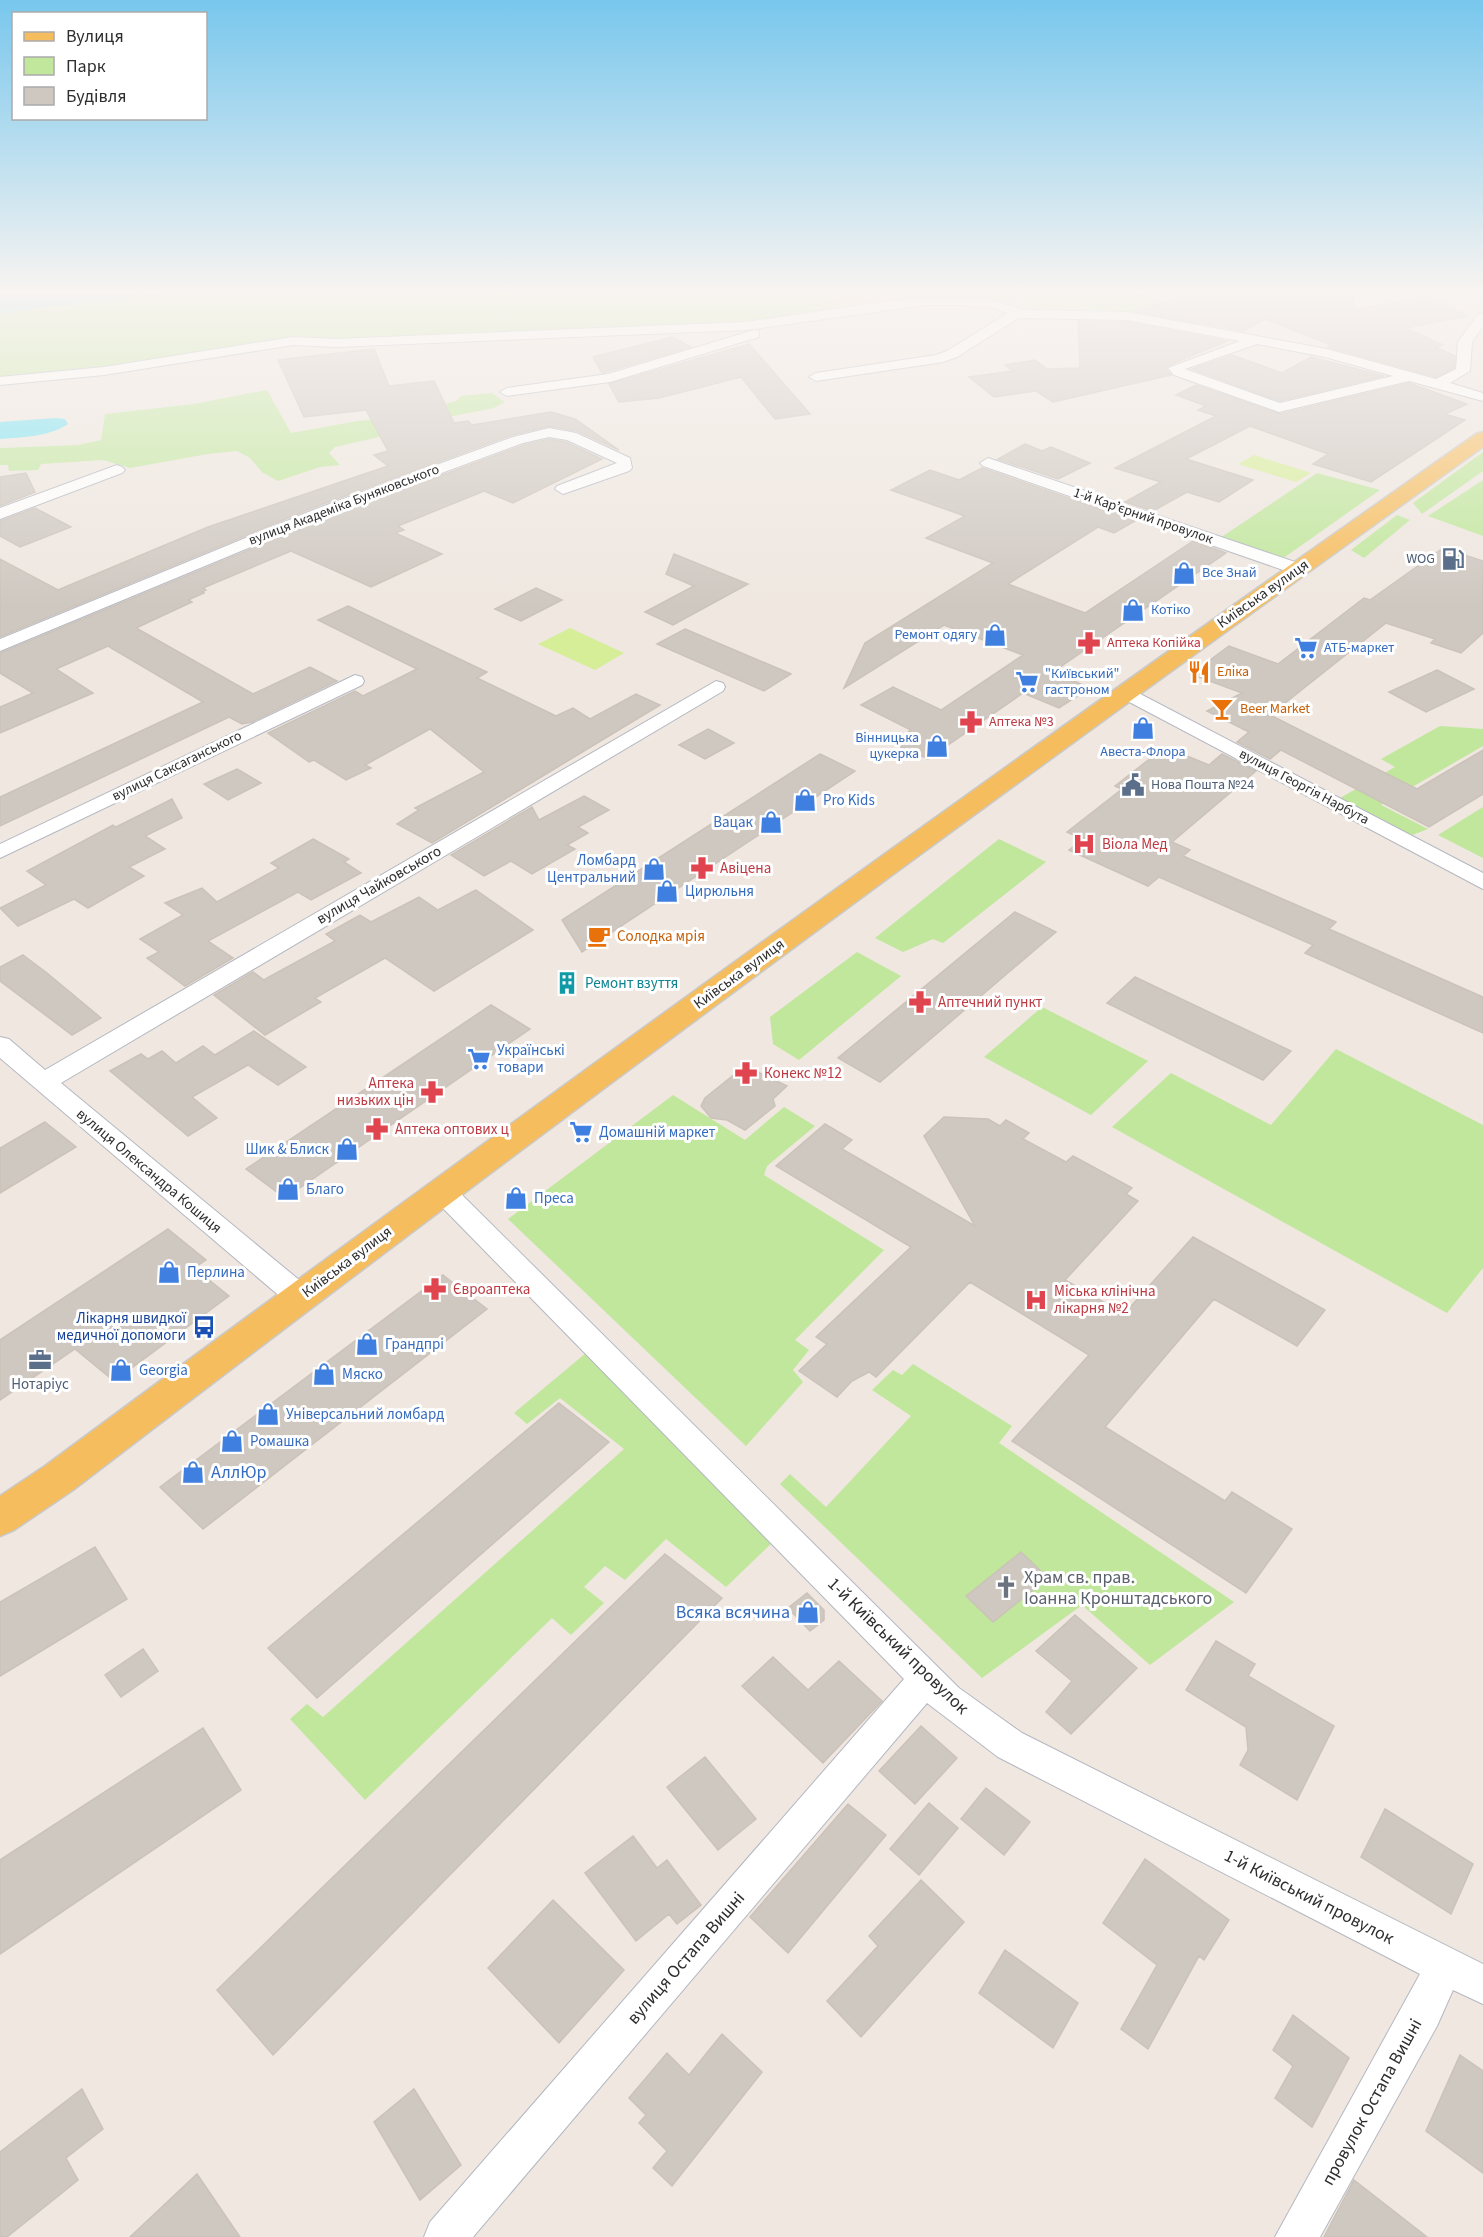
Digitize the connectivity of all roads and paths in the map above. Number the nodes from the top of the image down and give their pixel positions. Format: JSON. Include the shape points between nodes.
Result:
{"nodes":[{"id":1,"x":1250,"y":397,"type":"edge"},
{"id":2,"x":1324,"y":397,"type":"edge"},
{"id":3,"x":1483,"y":438,"type":"edge"},
{"id":4,"x":987,"y":463,"type":"dead end"},
{"id":5,"x":117,"y":471,"type":"dead end"},
{"id":6,"x":563,"y":489,"type":"dead end"},
{"id":7,"x":0,"y":514,"type":"edge"},
{"id":8,"x":1298,"y":569,"type":"junction"},
{"id":9,"x":0,"y":646,"type":"edge"},
{"id":10,"x":355,"y":681,"type":"dead end"},
{"id":11,"x":716,"y":687,"type":"dead end"},
{"id":12,"x":1125,"y":692,"type":"junction"},
{"id":13,"x":0,"y":852,"type":"edge"},
{"id":14,"x":1483,"y":882,"type":"edge"},
{"id":15,"x":0,"y":1045,"type":"edge"},
{"id":16,"x":43,"y":1082,"type":"junction"},
{"id":17,"x":442,"y":1191,"type":"junction"},
{"id":18,"x":300,"y":1298,"type":"junction"},
{"id":19,"x":0,"y":1518,"type":"edge"},
{"id":20,"x":927,"y":1678,"type":"junction"},
{"id":21,"x":1444,"y":1966,"type":"junction"},
{"id":22,"x":1483,"y":1985,"type":"edge"},
{"id":23,"x":445,"y":2237,"type":"edge"},
{"id":24,"x":1296,"y":2237,"type":"edge"}],
"edges":[{"from":1,"to":2,"type":"street","via":[[1279,408]]},
{"from":3,"to":8,"type":"main road","name":"Київська вулиця"},
{"from":4,"to":8,"type":"street","name":"1-й Карʼєрний провулок"},
{"from":5,"to":7,"type":"street"},
{"from":6,"to":9,"type":"street","name":"вулиця Академіка Буняковського","via":[[624,468],[626,461],[572,436],[549,432],[518,440],[322,512]]},
{"from":8,"to":12,"type":"main road","name":"Київська вулиця"},
{"from":10,"to":13,"type":"street","name":"вулиця Саксаганського"},
{"from":11,"to":16,"type":"street","name":"вулиця Чайковського"},
{"from":12,"to":14,"type":"street","name":"вулиця Георгія Нарбута"},
{"from":12,"to":17,"type":"main road","name":"Київська вулиця"},
{"from":15,"to":16,"type":"street","name":"вулиця Олександра Кошиця"},
{"from":16,"to":18,"type":"street","name":"вулиця Олександра Кошиця"},
{"from":17,"to":18,"type":"main road","name":"Київська вулиця"},
{"from":17,"to":20,"type":"street","name":"1-й Київський провулок"},
{"from":18,"to":19,"type":"main road","name":"Київська вулиця"},
{"from":20,"to":21,"type":"street","name":"1-й Київський провулок","via":[[947,1699],[1010,1745]]},
{"from":20,"to":23,"type":"street","name":"вулиця Остапа Вишні"},
{"from":21,"to":22,"type":"street","name":"1-й Київський провулок"},
{"from":21,"to":24,"type":"street","name":"провулок Остапа Вишні","via":[[1423,2012]]}]}
